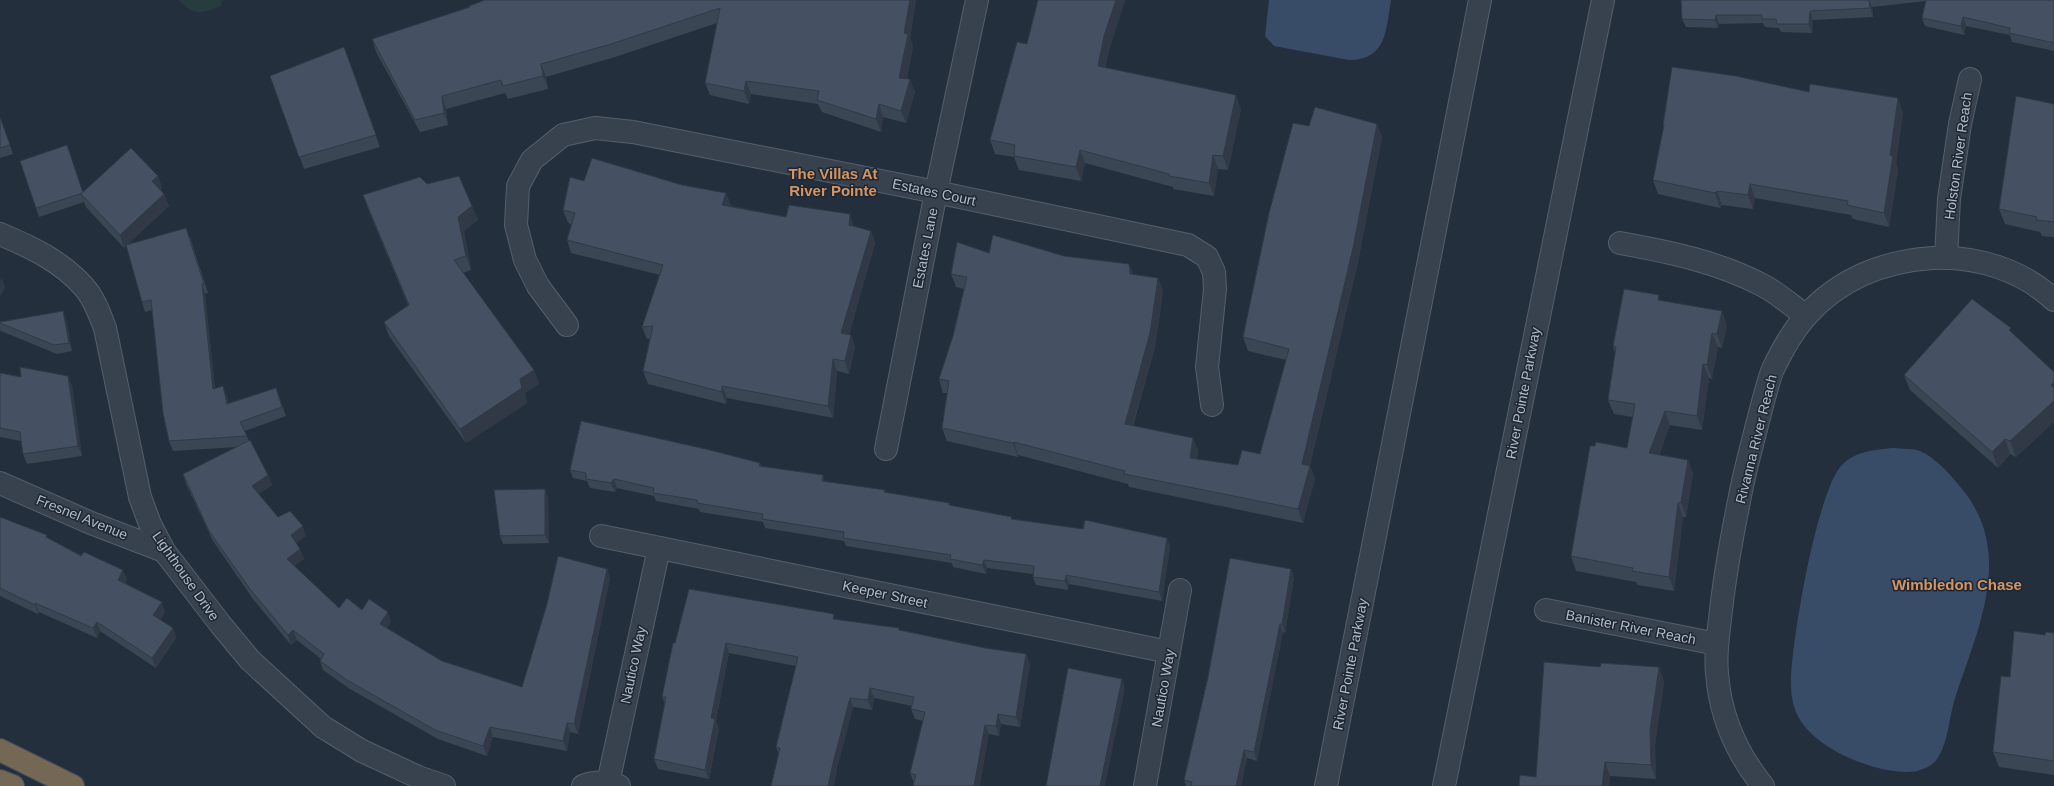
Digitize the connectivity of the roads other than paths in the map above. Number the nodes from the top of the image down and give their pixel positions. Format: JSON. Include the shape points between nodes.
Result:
{"nodes":[{"id":1,"x":977,"y":0,"type":"edge"},
{"id":2,"x":1480,"y":0,"type":"edge"},
{"id":3,"x":1603,"y":0,"type":"edge"},
{"id":4,"x":1970,"y":79,"type":"dead end"},
{"id":5,"x":936,"y":192,"type":"junction"},
{"id":6,"x":0,"y":234,"type":"edge"},
{"id":7,"x":1620,"y":243,"type":"dead end"},
{"id":8,"x":1946,"y":258,"type":"junction"},
{"id":9,"x":2054,"y":300,"type":"edge"},
{"id":10,"x":1806,"y":316,"type":"junction"},
{"id":11,"x":567,"y":325,"type":"dead end"},
{"id":12,"x":1212,"y":405,"type":"dead end"},
{"id":13,"x":886,"y":449,"type":"dead end"},
{"id":14,"x":0,"y":483,"type":"edge"},
{"id":15,"x":601,"y":536,"type":"dead end"},
{"id":16,"x":658,"y":548,"type":"junction"},
{"id":17,"x":164,"y":551,"type":"junction"},
{"id":18,"x":1180,"y":590,"type":"dead end"},
{"id":19,"x":1546,"y":610,"type":"dead end"},
{"id":20,"x":1717,"y":644,"type":"junction"},
{"id":21,"x":1169,"y":652,"type":"junction"},
{"id":22,"x":0,"y":750,"type":"edge"},
{"id":23,"x":0,"y":781,"type":"edge"},
{"id":24,"x":1753,"y":782,"type":"edge"},
{"id":25,"x":614,"y":784,"type":"edge"},
{"id":26,"x":13,"y":786,"type":"edge"},
{"id":27,"x":73,"y":786,"type":"edge"},
{"id":28,"x":444,"y":786,"type":"edge"},
{"id":29,"x":584,"y":786,"type":"edge"},
{"id":30,"x":1145,"y":786,"type":"edge"},
{"id":31,"x":1326,"y":786,"type":"edge"},
{"id":32,"x":1444,"y":786,"type":"edge"}],
"edges":[{"from":1,"to":5,"type":"street","name":"Estates Lane"},
{"from":2,"to":31,"type":"street","name":"River Pointe Parkway"},
{"from":3,"to":32,"type":"street","name":"River Pointe Parkway"},
{"from":4,"to":8,"type":"street","name":"Holston River Reach","via":[[1960,124],[1949,199]]},
{"from":5,"to":11,"type":"street","name":"Estates Court","via":[[633,132],[595,128],[563,135],[532,160],[518,186],[516,225],[525,260],[538,286]]},
{"from":5,"to":12,"type":"street","name":"Estates Court","via":[[1188,245],[1207,257],[1214,272],[1215,289],[1207,367]]},
{"from":5,"to":13,"type":"street","name":"Estates Lane"},
{"from":6,"to":17,"type":"street","name":"Lighthouse Drive","via":[[36,249],[67,272],[85,288],[98,309],[105,328],[140,497]]},
{"from":7,"to":10,"type":"street","via":[[1680,254],[1728,270],[1765,286]]},
{"from":8,"to":9,"type":"street","name":"Rivanna River Reach","via":[[1979,262],[2013,272]]},
{"from":8,"to":10,"type":"street","name":"Rivanna River Reach","via":[[1909,260],[1874,269],[1848,281],[1825,297]]},
{"from":10,"to":20,"type":"street","name":"Rivanna River Reach","via":[[1788,339],[1773,370],[1753,436],[1732,535]]},
{"from":14,"to":17,"type":"street","name":"Fresnel Avenue","via":[[91,523]]},
{"from":15,"to":16,"type":"street","name":"Keeper Street"},
{"from":16,"to":21,"type":"street","name":"Keeper Street"},
{"from":16,"to":25,"type":"street","name":"Nautico Way"},
{"from":17,"to":28,"type":"street","name":"Lighthouse Drive","via":[[250,660],[322,726],[362,751]]},
{"from":18,"to":21,"type":"street","name":"Nautico Way"},
{"from":19,"to":20,"type":"street","name":"Banister River Reach"},
{"from":20,"to":24,"type":"street","name":"Rivanna River Reach","via":[[1717,673],[1722,707]]},
{"from":21,"to":30,"type":"street","name":"Nautico Way"},
{"from":22,"to":27,"type":"highway"},
{"from":23,"to":26,"type":"highway"},
{"from":25,"to":29,"type":"street","via":[[596,782]]}]}
